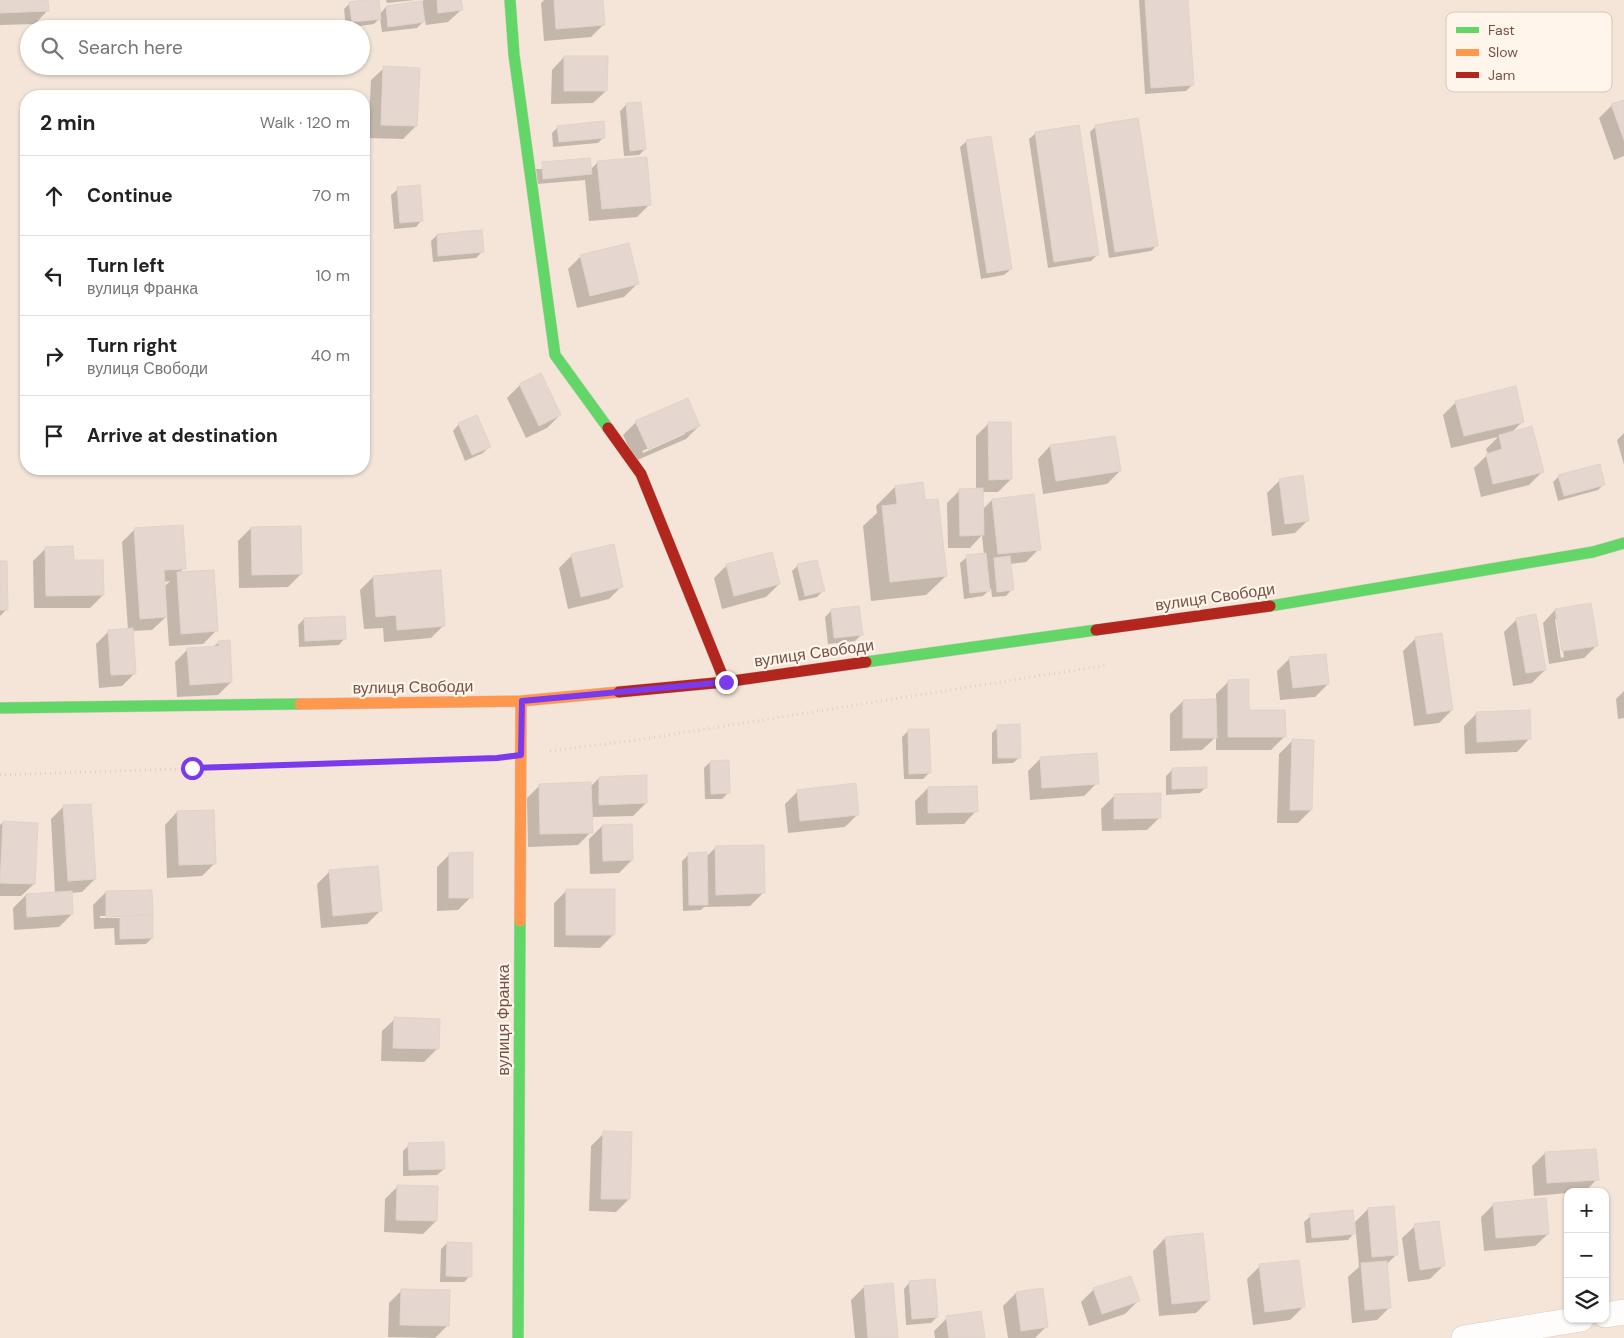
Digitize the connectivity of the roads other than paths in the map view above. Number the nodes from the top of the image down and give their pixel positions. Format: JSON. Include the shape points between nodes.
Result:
{"nodes":[{"id":1,"x":510,"y":0,"type":"edge"},
{"id":2,"x":1624,"y":543,"type":"edge"},
{"id":3,"x":726,"y":682,"type":"junction"},
{"id":4,"x":522,"y":701,"type":"junction"},
{"id":5,"x":0,"y":708,"type":"edge"},
{"id":6,"x":1624,"y":1312,"type":"edge"},
{"id":7,"x":1609,"y":1314,"type":"edge"},
{"id":8,"x":1564,"y":1322,"type":"edge"},
{"id":9,"x":518,"y":1338,"type":"edge"},
{"id":10,"x":1464,"y":1338,"type":"edge"}],
"edges":[{"from":1,"to":3,"type":"street","via":[[514,55],[555,355],[641,474]]},
{"from":2,"to":3,"type":"street","name":"вулиця Свободи","via":[[1593,552],[1309,600]]},
{"from":3,"to":4,"type":"street","name":"вулиця Свободи"},
{"from":4,"to":5,"type":"street","name":"вулиця Свободи"},
{"from":4,"to":9,"type":"street","name":"вулиця Франка"},
{"from":6,"to":7,"type":"street"},
{"from":8,"to":10,"type":"street"}]}
